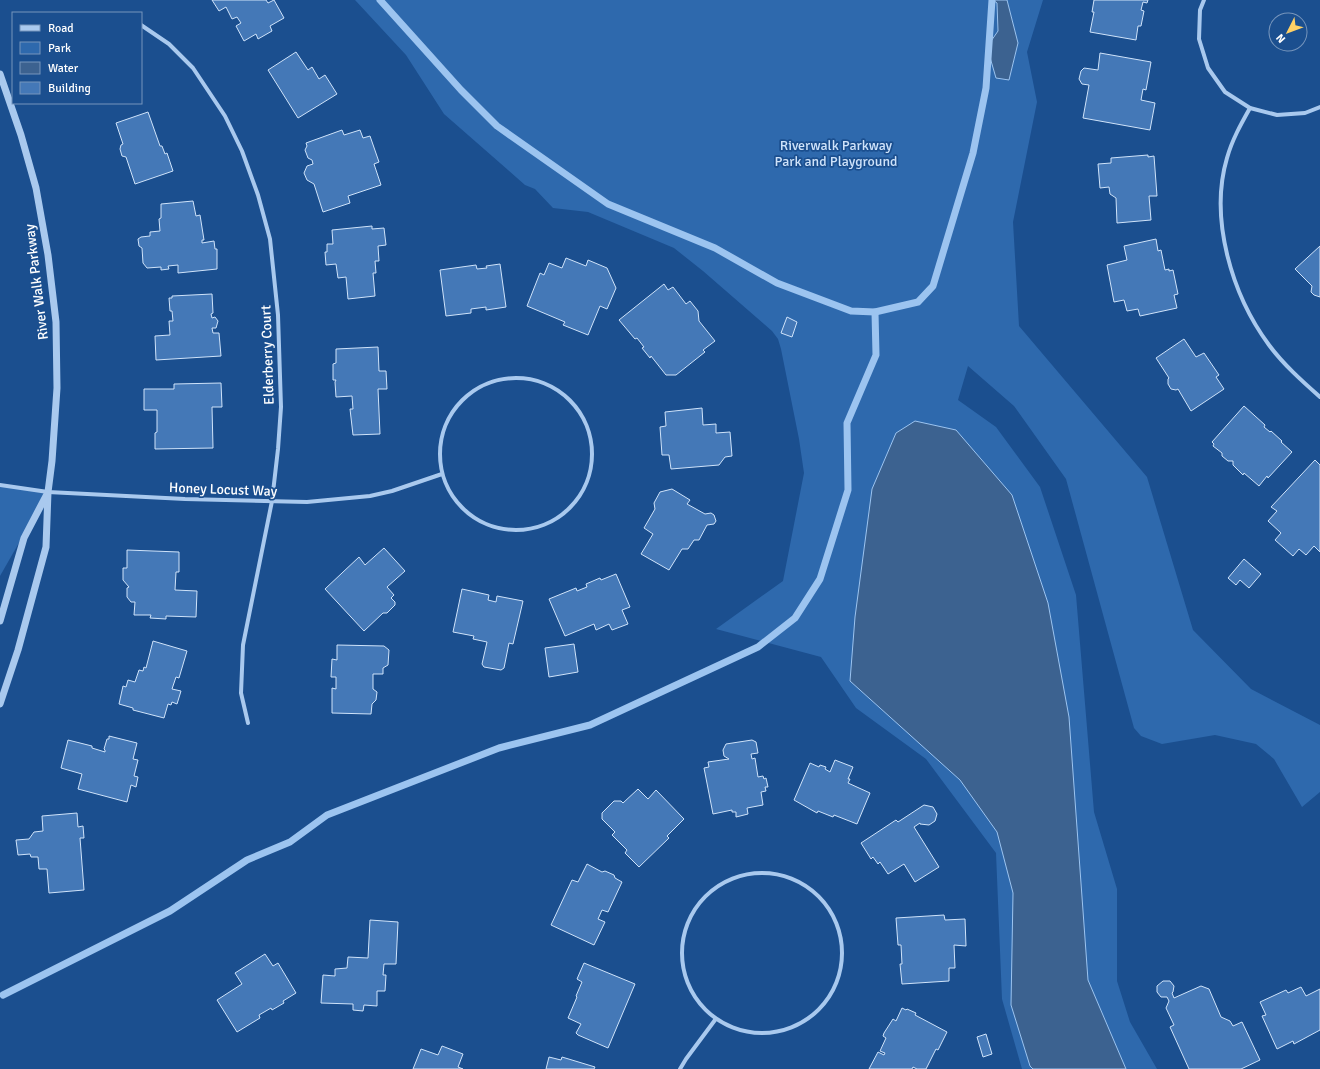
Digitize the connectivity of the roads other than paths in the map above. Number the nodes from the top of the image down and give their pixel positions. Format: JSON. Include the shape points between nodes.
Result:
{"nodes":[{"id":1,"x":1204,"y":0,"type":"edge"},
{"id":2,"x":142,"y":26,"type":"edge"},
{"id":3,"x":0,"y":74,"type":"edge"},
{"id":4,"x":1320,"y":107,"type":"edge"},
{"id":5,"x":1250,"y":108,"type":"junction"},
{"id":6,"x":1320,"y":397,"type":"edge"},
{"id":7,"x":442,"y":474,"type":"junction"},
{"id":8,"x":0,"y":485,"type":"edge"},
{"id":9,"x":48,"y":492,"type":"junction"},
{"id":10,"x":272,"y":502,"type":"junction"},
{"id":11,"x":0,"y":621,"type":"edge"},
{"id":12,"x":0,"y":704,"type":"edge"},
{"id":13,"x":248,"y":723,"type":"dead end"},
{"id":14,"x":715,"y":1020,"type":"junction"},
{"id":15,"x":680,"y":1069,"type":"edge"}],
"edges":[{"from":1,"to":5,"type":"street","via":[[1200,10],[1199,39],[1208,68],[1225,92]]},
{"from":2,"to":10,"type":"street","name":"Elderberry Court","via":[[169,44],[193,68],[225,116],[242,151],[270,238],[278,314],[280,407]]},
{"from":3,"to":9,"type":"street","name":"River Walk Parkway","via":[[34,180],[48,255],[56,322],[57,388]]},
{"from":4,"to":5,"type":"street","via":[[1305,113],[1277,115]]},
{"from":5,"to":6,"type":"street","via":[[1226,158],[1221,188],[1225,245],[1235,282],[1250,315],[1269,345],[1292,372]]},
{"from":7,"to":7,"type":"street","via":[[456,502],[482,522],[512,531],[544,525],[570,508],[588,481],[592,449],[584,419],[564,394],[535,380],[503,378],[474,390],[451,412],[440,442]]},
{"from":7,"to":10,"type":"street","name":"Honey Locust Way","via":[[370,496],[307,502]]},
{"from":8,"to":9,"type":"street","name":"Honey Locust Way"},
{"from":9,"to":10,"type":"street","name":"Honey Locust Way"},
{"from":9,"to":11,"type":"street","name":"River Walk Parkway","via":[[24,538]]},
{"from":9,"to":12,"type":"street","name":"River Walk Parkway","via":[[46,547],[18,650]]},
{"from":10,"to":13,"type":"street","name":"Elderberry Court","via":[[243,645],[241,693]]},
{"from":14,"to":14,"type":"street","via":[[751,1034],[790,1030],[822,1008],[840,974],[841,935],[823,900],[791,878],[752,872],[716,886],[690,915],[680,953],[689,991]]},
{"from":14,"to":15,"type":"street"}]}
